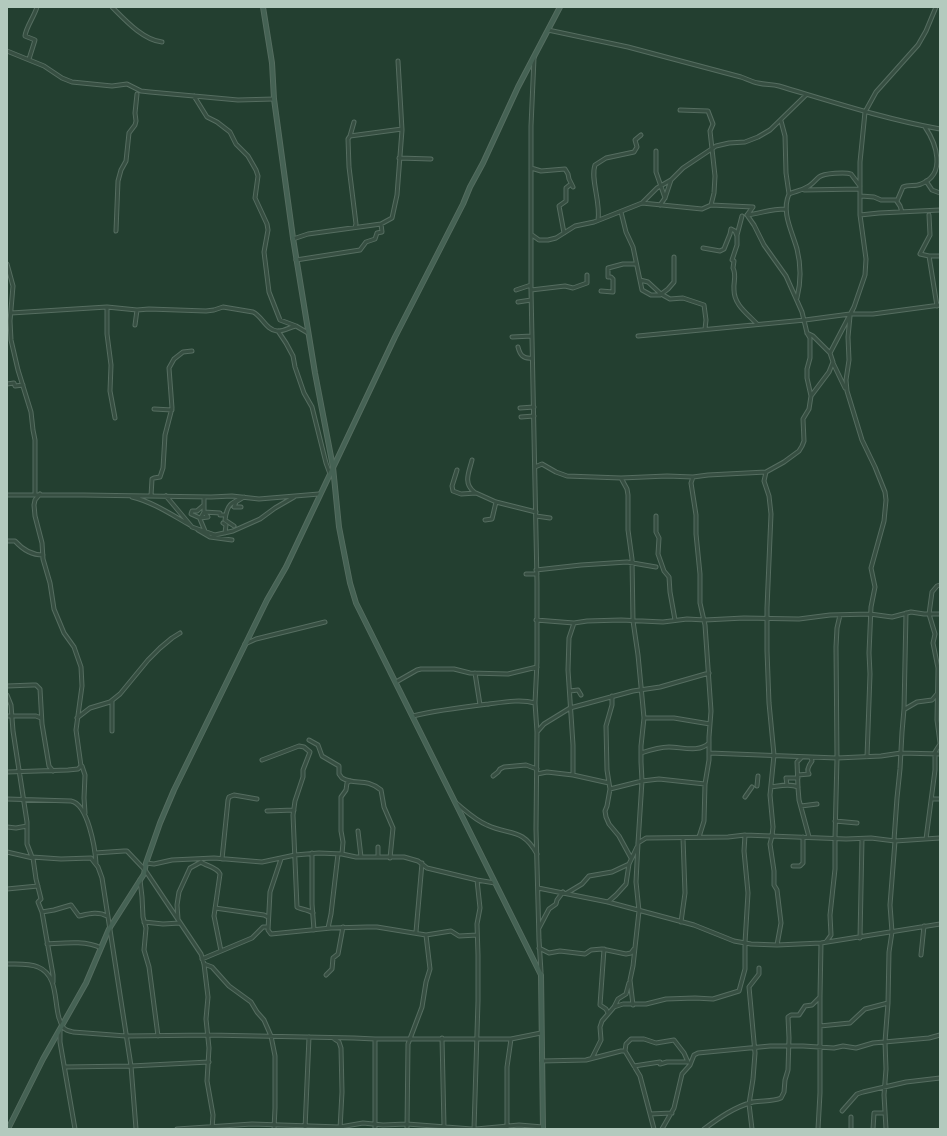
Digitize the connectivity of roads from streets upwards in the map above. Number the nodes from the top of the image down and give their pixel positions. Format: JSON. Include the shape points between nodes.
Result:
{"nodes":[{"id":1,"x":37,"y":7,"type":"edge"},
{"id":2,"x":112,"y":7,"type":"edge"},
{"id":3,"x":263,"y":7,"type":"edge"},
{"id":4,"x":560,"y":7,"type":"edge"},
{"id":5,"x":936,"y":7,"type":"edge"},
{"id":6,"x":548,"y":30,"type":"junction"},
{"id":7,"x":162,"y":42,"type":"dead end"},
{"id":8,"x":7,"y":51,"type":"edge"},
{"id":9,"x":534,"y":58,"type":"junction"},
{"id":10,"x":29,"y":59,"type":"junction"},
{"id":11,"x":398,"y":61,"type":"dead end"},
{"id":12,"x":137,"y":94,"type":"dead end"},
{"id":13,"x":806,"y":95,"type":"junction"},
{"id":14,"x":194,"y":96,"type":"junction"},
{"id":15,"x":274,"y":99,"type":"junction"},
{"id":16,"x":680,"y":110,"type":"dead end"},
{"id":17,"x":865,"y":112,"type":"junction"},
{"id":18,"x":781,"y":121,"type":"junction"},
{"id":19,"x":354,"y":122,"type":"dead end"},
{"id":20,"x":925,"y":126,"type":"junction"},
{"id":21,"x":402,"y":129,"type":"junction"},
{"id":22,"x":940,"y":129,"type":"edge"},
{"id":23,"x":641,"y":135,"type":"dead end"},
{"id":24,"x":350,"y":136,"type":"junction"},
{"id":25,"x":712,"y":148,"type":"junction"},
{"id":26,"x":656,"y":151,"type":"dead end"},
{"id":27,"x":399,"y":158,"type":"junction"},
{"id":28,"x":431,"y":159,"type":"dead end"},
{"id":29,"x":531,"y":168,"type":"junction"},
{"id":30,"x":671,"y":180,"type":"junction"},
{"id":31,"x":926,"y":181,"type":"junction"},
{"id":32,"x":660,"y":186,"type":"junction"},
{"id":33,"x":860,"y":188,"type":"junction"},
{"id":34,"x":802,"y":190,"type":"junction"},
{"id":35,"x":940,"y":193,"type":"edge"},
{"id":36,"x":789,"y":194,"type":"junction"},
{"id":37,"x":861,"y":196,"type":"junction"},
{"id":38,"x":665,"y":198,"type":"junction"},
{"id":39,"x":897,"y":200,"type":"junction"},
{"id":40,"x":642,"y":203,"type":"junction"},
{"id":41,"x":660,"y":205,"type":"junction"},
{"id":42,"x":711,"y":206,"type":"junction"},
{"id":43,"x":786,"y":209,"type":"junction"},
{"id":44,"x":940,"y":210,"type":"edge"},
{"id":45,"x":621,"y":212,"type":"junction"},
{"id":46,"x":902,"y":212,"type":"junction"},
{"id":47,"x":747,"y":215,"type":"junction"},
{"id":48,"x":860,"y":215,"type":"junction"},
{"id":49,"x":929,"y":215,"type":"dead end"},
{"id":50,"x":742,"y":216,"type":"dead end"},
{"id":51,"x":598,"y":220,"type":"junction"},
{"id":52,"x":382,"y":224,"type":"junction"},
{"id":53,"x":355,"y":227,"type":"junction"},
{"id":54,"x":116,"y":231,"type":"dead end"},
{"id":55,"x":564,"y":233,"type":"junction"},
{"id":56,"x":532,"y":235,"type":"junction"},
{"id":57,"x":737,"y":236,"type":"junction"},
{"id":58,"x":293,"y":239,"type":"junction"},
{"id":59,"x":703,"y":248,"type":"dead end"},
{"id":60,"x":929,"y":256,"type":"junction"},
{"id":61,"x":940,"y":256,"type":"edge"},
{"id":62,"x":674,"y":257,"type":"dead end"},
{"id":63,"x":296,"y":260,"type":"junction"},
{"id":64,"x":7,"y":264,"type":"edge"},
{"id":65,"x":636,"y":264,"type":"junction"},
{"id":66,"x":587,"y":275,"type":"dead end"},
{"id":67,"x":640,"y":280,"type":"junction"},
{"id":68,"x":531,"y":285,"type":"junction"},
{"id":69,"x":516,"y":290,"type":"dead end"},
{"id":70,"x":531,"y":290,"type":"junction"},
{"id":71,"x":601,"y":291,"type":"dead end"},
{"id":72,"x":661,"y":294,"type":"junction"},
{"id":73,"x":797,"y":298,"type":"junction"},
{"id":74,"x":531,"y":300,"type":"junction"},
{"id":75,"x":518,"y":302,"type":"dead end"},
{"id":76,"x":938,"y":306,"type":"edge"},
{"id":77,"x":107,"y":307,"type":"junction"},
{"id":78,"x":137,"y":310,"type":"junction"},
{"id":79,"x":11,"y":313,"type":"junction"},
{"id":80,"x":850,"y":314,"type":"junction"},
{"id":81,"x":805,"y":320,"type":"junction"},
{"id":82,"x":757,"y":324,"type":"junction"},
{"id":83,"x":135,"y":325,"type":"dead end"},
{"id":84,"x":296,"y":326,"type":"junction"},
{"id":85,"x":705,"y":329,"type":"junction"},
{"id":86,"x":278,"y":331,"type":"junction"},
{"id":87,"x":308,"y":333,"type":"junction"},
{"id":88,"x":807,"y":333,"type":"junction"},
{"id":89,"x":532,"y":336,"type":"junction"},
{"id":90,"x":638,"y":336,"type":"dead end"},
{"id":91,"x":512,"y":337,"type":"dead end"},
{"id":92,"x":518,"y":347,"type":"dead end"},
{"id":93,"x":192,"y":351,"type":"dead end"},
{"id":94,"x":830,"y":354,"type":"junction"},
{"id":95,"x":532,"y":358,"type":"junction"},
{"id":96,"x":832,"y":362,"type":"junction"},
{"id":97,"x":7,"y":384,"type":"edge"},
{"id":98,"x":23,"y":386,"type":"junction"},
{"id":99,"x":847,"y":392,"type":"junction"},
{"id":100,"x":811,"y":396,"type":"junction"},
{"id":101,"x":534,"y":407,"type":"junction"},
{"id":102,"x":520,"y":408,"type":"dead end"},
{"id":103,"x":154,"y":409,"type":"dead end"},
{"id":104,"x":172,"y":410,"type":"junction"},
{"id":105,"x":520,"y":416,"type":"dead end"},
{"id":106,"x":534,"y":416,"type":"junction"},
{"id":107,"x":115,"y":418,"type":"dead end"},
{"id":108,"x":472,"y":460,"type":"dead end"},
{"id":109,"x":333,"y":467,"type":"junction"},
{"id":110,"x":535,"y":467,"type":"junction"},
{"id":111,"x":457,"y":470,"type":"dead end"},
{"id":112,"x":766,"y":472,"type":"junction"},
{"id":113,"x":330,"y":474,"type":"junction"},
{"id":114,"x":693,"y":477,"type":"junction"},
{"id":115,"x":621,"y":478,"type":"junction"},
{"id":116,"x":476,"y":493,"type":"junction"},
{"id":117,"x":35,"y":494,"type":"junction"},
{"id":118,"x":40,"y":494,"type":"junction"},
{"id":119,"x":319,"y":494,"type":"junction"},
{"id":120,"x":7,"y":495,"type":"edge"},
{"id":121,"x":127,"y":495,"type":"junction"},
{"id":122,"x":151,"y":496,"type":"junction"},
{"id":123,"x":166,"y":496,"type":"junction"},
{"id":124,"x":296,"y":496,"type":"junction"},
{"id":125,"x":204,"y":497,"type":"junction"},
{"id":126,"x":244,"y":497,"type":"junction"},
{"id":127,"x":496,"y":502,"type":"junction"},
{"id":128,"x":204,"y":505,"type":"junction"},
{"id":129,"x":241,"y":507,"type":"dead end"},
{"id":130,"x":204,"y":512,"type":"junction"},
{"id":131,"x":536,"y":514,"type":"junction"},
{"id":132,"x":225,"y":515,"type":"junction"},
{"id":133,"x":656,"y":516,"type":"dead end"},
{"id":134,"x":201,"y":518,"type":"junction"},
{"id":135,"x":550,"y":518,"type":"dead end"},
{"id":136,"x":484,"y":520,"type":"dead end"},
{"id":137,"x":223,"y":523,"type":"dead end"},
{"id":138,"x":234,"y":526,"type":"dead end"},
{"id":139,"x":192,"y":527,"type":"junction"},
{"id":140,"x":205,"y":531,"type":"junction"},
{"id":141,"x":233,"y":531,"type":"junction"},
{"id":142,"x":225,"y":533,"type":"junction"},
{"id":143,"x":215,"y":534,"type":"junction"},
{"id":144,"x":7,"y":540,"type":"edge"},
{"id":145,"x":232,"y":540,"type":"junction"},
{"id":146,"x":43,"y":555,"type":"junction"},
{"id":147,"x":632,"y":563,"type":"junction"},
{"id":148,"x":656,"y":567,"type":"dead end"},
{"id":149,"x":536,"y":572,"type":"junction"},
{"id":150,"x":526,"y":574,"type":"dead end"},
{"id":151,"x":940,"y":585,"type":"edge"},
{"id":152,"x":906,"y":613,"type":"junction"},
{"id":153,"x":870,"y":614,"type":"junction"},
{"id":154,"x":929,"y":614,"type":"junction"},
{"id":155,"x":940,"y":614,"type":"edge"},
{"id":156,"x":840,"y":615,"type":"junction"},
{"id":157,"x":767,"y":618,"type":"junction"},
{"id":158,"x":536,"y":620,"type":"junction"},
{"id":159,"x":675,"y":620,"type":"junction"},
{"id":160,"x":705,"y":620,"type":"junction"},
{"id":161,"x":633,"y":621,"type":"junction"},
{"id":162,"x":325,"y":622,"type":"dead end"},
{"id":163,"x":574,"y":624,"type":"junction"},
{"id":164,"x":180,"y":633,"type":"dead end"},
{"id":165,"x":245,"y":644,"type":"junction"},
{"id":166,"x":537,"y":667,"type":"junction"},
{"id":167,"x":475,"y":673,"type":"junction"},
{"id":168,"x":709,"y":673,"type":"junction"},
{"id":169,"x":396,"y":682,"type":"junction"},
{"id":170,"x":7,"y":686,"type":"edge"},
{"id":171,"x":642,"y":689,"type":"junction"},
{"id":172,"x":570,"y":691,"type":"junction"},
{"id":173,"x":938,"y":694,"type":"edge"},
{"id":174,"x":7,"y":695,"type":"edge"},
{"id":175,"x":581,"y":695,"type":"dead end"},
{"id":176,"x":612,"y":696,"type":"junction"},
{"id":177,"x":112,"y":701,"type":"junction"},
{"id":178,"x":536,"y":703,"type":"junction"},
{"id":179,"x":480,"y":705,"type":"junction"},
{"id":180,"x":570,"y":708,"type":"junction"},
{"id":181,"x":904,"y":709,"type":"junction"},
{"id":182,"x":939,"y":709,"type":"edge"},
{"id":183,"x":7,"y":716,"type":"edge"},
{"id":184,"x":12,"y":716,"type":"junction"},
{"id":185,"x":413,"y":716,"type":"junction"},
{"id":186,"x":42,"y":718,"type":"junction"},
{"id":187,"x":77,"y":718,"type":"junction"},
{"id":188,"x":644,"y":718,"type":"junction"},
{"id":189,"x":710,"y":724,"type":"junction"},
{"id":190,"x":112,"y":731,"type":"dead end"},
{"id":191,"x":537,"y":732,"type":"junction"},
{"id":192,"x":309,"y":740,"type":"dead end"},
{"id":193,"x":709,"y":742,"type":"junction"},
{"id":194,"x":940,"y":744,"type":"edge"},
{"id":195,"x":641,"y":753,"type":"junction"},
{"id":196,"x":709,"y":753,"type":"junction"},
{"id":197,"x":901,"y":753,"type":"junction"},
{"id":198,"x":935,"y":754,"type":"junction"},
{"id":199,"x":940,"y":754,"type":"edge"},
{"id":200,"x":774,"y":755,"type":"junction"},
{"id":201,"x":802,"y":757,"type":"junction"},
{"id":202,"x":867,"y":757,"type":"junction"},
{"id":203,"x":810,"y":758,"type":"junction"},
{"id":204,"x":837,"y":758,"type":"junction"},
{"id":205,"x":262,"y":760,"type":"dead end"},
{"id":206,"x":81,"y":764,"type":"junction"},
{"id":207,"x":537,"y":769,"type":"junction"},
{"id":208,"x":20,"y":771,"type":"junction"},
{"id":209,"x":53,"y":771,"type":"junction"},
{"id":210,"x":7,"y":772,"type":"edge"},
{"id":211,"x":537,"y":774,"type":"junction"},
{"id":212,"x":573,"y":775,"type":"junction"},
{"id":213,"x":493,"y":776,"type":"dead end"},
{"id":214,"x":758,"y":776,"type":"dead end"},
{"id":215,"x":798,"y":777,"type":"junction"},
{"id":216,"x":350,"y":781,"type":"junction"},
{"id":217,"x":642,"y":781,"type":"junction"},
{"id":218,"x":609,"y":783,"type":"junction"},
{"id":219,"x":705,"y":784,"type":"junction"},
{"id":220,"x":787,"y":785,"type":"junction"},
{"id":221,"x":757,"y":786,"type":"dead end"},
{"id":222,"x":752,"y":787,"type":"dead end"},
{"id":223,"x":771,"y":787,"type":"junction"},
{"id":224,"x":798,"y":787,"type":"junction"},
{"id":225,"x":610,"y":789,"type":"junction"},
{"id":226,"x":745,"y":797,"type":"dead end"},
{"id":227,"x":7,"y":799,"type":"edge"},
{"id":228,"x":23,"y":799,"type":"junction"},
{"id":229,"x":257,"y":799,"type":"dead end"},
{"id":230,"x":932,"y":799,"type":"junction"},
{"id":231,"x":940,"y":799,"type":"edge"},
{"id":232,"x":456,"y":803,"type":"junction"},
{"id":233,"x":817,"y":804,"type":"dead end"},
{"id":234,"x":801,"y":806,"type":"junction"},
{"id":235,"x":267,"y":810,"type":"dead end"},
{"id":236,"x":294,"y":810,"type":"junction"},
{"id":237,"x":86,"y":818,"type":"junction"},
{"id":238,"x":835,"y":821,"type":"junction"},
{"id":239,"x":857,"y":823,"type":"dead end"},
{"id":240,"x":28,"y":826,"type":"junction"},
{"id":241,"x":7,"y":827,"type":"edge"},
{"id":242,"x":358,"y":831,"type":"dead end"},
{"id":243,"x":745,"y":835,"type":"junction"},
{"id":244,"x":772,"y":836,"type":"junction"},
{"id":245,"x":699,"y":837,"type":"junction"},
{"id":246,"x":803,"y":837,"type":"junction"},
{"id":247,"x":809,"y":837,"type":"junction"},
{"id":248,"x":684,"y":838,"type":"junction"},
{"id":249,"x":834,"y":838,"type":"junction"},
{"id":250,"x":940,"y":838,"type":"edge"},
{"id":251,"x":862,"y":839,"type":"junction"},
{"id":252,"x":926,"y":839,"type":"junction"},
{"id":253,"x":894,"y":840,"type":"junction"},
{"id":254,"x":638,"y":844,"type":"junction"},
{"id":255,"x":378,"y":847,"type":"dead end"},
{"id":256,"x":7,"y":852,"type":"edge"},
{"id":257,"x":95,"y":853,"type":"junction"},
{"id":258,"x":312,"y":853,"type":"junction"},
{"id":259,"x":340,"y":854,"type":"junction"},
{"id":260,"x":295,"y":855,"type":"junction"},
{"id":261,"x":538,"y":856,"type":"junction"},
{"id":262,"x":33,"y":857,"type":"junction"},
{"id":263,"x":361,"y":857,"type":"junction"},
{"id":264,"x":378,"y":857,"type":"junction"},
{"id":265,"x":390,"y":858,"type":"junction"},
{"id":266,"x":631,"y":858,"type":"junction"},
{"id":267,"x":206,"y":859,"type":"junction"},
{"id":268,"x":222,"y":859,"type":"junction"},
{"id":269,"x":281,"y":859,"type":"junction"},
{"id":270,"x":201,"y":862,"type":"junction"},
{"id":271,"x":96,"y":863,"type":"junction"},
{"id":272,"x":146,"y":863,"type":"junction"},
{"id":273,"x":422,"y":863,"type":"junction"},
{"id":274,"x":629,"y":864,"type":"junction"},
{"id":275,"x":793,"y":866,"type":"dead end"},
{"id":276,"x":145,"y":870,"type":"junction"},
{"id":277,"x":140,"y":880,"type":"junction"},
{"id":278,"x":477,"y":880,"type":"junction"},
{"id":279,"x":496,"y":883,"type":"junction"},
{"id":280,"x":38,"y":886,"type":"junction"},
{"id":281,"x":538,"y":888,"type":"junction"},
{"id":282,"x":7,"y":889,"type":"edge"},
{"id":283,"x":565,"y":893,"type":"junction"},
{"id":284,"x":608,"y":902,"type":"junction"},
{"id":285,"x":215,"y":908,"type":"junction"},
{"id":286,"x":639,"y":911,"type":"junction"},
{"id":287,"x":42,"y":912,"type":"junction"},
{"id":288,"x":313,"y":913,"type":"junction"},
{"id":289,"x":107,"y":916,"type":"junction"},
{"id":290,"x":268,"y":917,"type":"junction"},
{"id":291,"x":178,"y":919,"type":"junction"},
{"id":292,"x":144,"y":922,"type":"junction"},
{"id":293,"x":681,"y":922,"type":"junction"},
{"id":294,"x":180,"y":923,"type":"junction"},
{"id":295,"x":940,"y":924,"type":"edge"},
{"id":296,"x":924,"y":926,"type":"junction"},
{"id":297,"x":268,"y":927,"type":"junction"},
{"id":298,"x":328,"y":928,"type":"junction"},
{"id":299,"x":343,"y":928,"type":"junction"},
{"id":300,"x":538,"y":929,"type":"junction"},
{"id":301,"x":109,"y":930,"type":"junction"},
{"id":302,"x":314,"y":930,"type":"junction"},
{"id":303,"x":416,"y":932,"type":"junction"},
{"id":304,"x":892,"y":932,"type":"junction"},
{"id":305,"x":426,"y":935,"type":"junction"},
{"id":306,"x":477,"y":935,"type":"junction"},
{"id":307,"x":860,"y":938,"type":"junction"},
{"id":308,"x":826,"y":942,"type":"junction"},
{"id":309,"x":745,"y":943,"type":"junction"},
{"id":310,"x":821,"y":943,"type":"junction"},
{"id":311,"x":47,"y":944,"type":"junction"},
{"id":312,"x":777,"y":945,"type":"junction"},
{"id":313,"x":102,"y":948,"type":"junction"},
{"id":314,"x":539,"y":948,"type":"junction"},
{"id":315,"x":604,"y":949,"type":"junction"},
{"id":316,"x":635,"y":949,"type":"junction"},
{"id":317,"x":221,"y":951,"type":"junction"},
{"id":318,"x":921,"y":955,"type":"dead end"},
{"id":319,"x":202,"y":959,"type":"junction"},
{"id":320,"x":7,"y":964,"type":"edge"},
{"id":321,"x":204,"y":964,"type":"junction"},
{"id":322,"x":759,"y":968,"type":"dead end"},
{"id":323,"x":326,"y":975,"type":"dead end"},
{"id":324,"x":541,"y":975,"type":"junction"},
{"id":325,"x":630,"y":980,"type":"junction"},
{"id":326,"x":53,"y":982,"type":"junction"},
{"id":327,"x":820,"y":997,"type":"junction"},
{"id":328,"x":888,"y":1003,"type":"junction"},
{"id":329,"x":633,"y":1005,"type":"junction"},
{"id":330,"x":614,"y":1007,"type":"junction"},
{"id":331,"x":608,"y":1013,"type":"junction"},
{"id":332,"x":820,"y":1026,"type":"junction"},
{"id":333,"x":61,"y":1028,"type":"junction"},
{"id":334,"x":541,"y":1033,"type":"junction"},
{"id":335,"x":209,"y":1035,"type":"junction"},
{"id":336,"x":940,"y":1035,"type":"edge"},
{"id":337,"x":126,"y":1036,"type":"junction"},
{"id":338,"x":158,"y":1036,"type":"junction"},
{"id":339,"x":271,"y":1036,"type":"junction"},
{"id":340,"x":309,"y":1037,"type":"junction"},
{"id":341,"x":333,"y":1038,"type":"junction"},
{"id":342,"x":442,"y":1038,"type":"junction"},
{"id":343,"x":476,"y":1038,"type":"junction"},
{"id":344,"x":375,"y":1039,"type":"junction"},
{"id":345,"x":410,"y":1039,"type":"junction"},
{"id":346,"x":511,"y":1039,"type":"junction"},
{"id":347,"x":885,"y":1042,"type":"junction"},
{"id":348,"x":789,"y":1046,"type":"junction"},
{"id":349,"x":820,"y":1046,"type":"junction"},
{"id":350,"x":754,"y":1048,"type":"junction"},
{"id":351,"x":625,"y":1051,"type":"junction"},
{"id":352,"x":592,"y":1058,"type":"junction"},
{"id":353,"x":693,"y":1058,"type":"junction"},
{"id":354,"x":542,"y":1061,"type":"junction"},
{"id":355,"x":209,"y":1062,"type":"junction"},
{"id":356,"x":688,"y":1062,"type":"junction"},
{"id":357,"x":131,"y":1066,"type":"junction"},
{"id":358,"x":634,"y":1066,"type":"junction"},
{"id":359,"x":65,"y":1067,"type":"junction"},
{"id":360,"x":940,"y":1078,"type":"edge"},
{"id":361,"x":885,"y":1087,"type":"junction"},
{"id":362,"x":749,"y":1104,"type":"junction"},
{"id":363,"x":842,"y":1111,"type":"dead end"},
{"id":364,"x":672,"y":1113,"type":"junction"},
{"id":365,"x":886,"y":1113,"type":"junction"},
{"id":366,"x":650,"y":1114,"type":"junction"},
{"id":367,"x":851,"y":1117,"type":"dead end"},
{"id":368,"x":8,"y":1122,"type":"edge"},
{"id":369,"x":274,"y":1124,"type":"junction"},
{"id":370,"x":375,"y":1124,"type":"junction"},
{"id":371,"x":407,"y":1124,"type":"junction"},
{"id":372,"x":305,"y":1127,"type":"edge"},
{"id":373,"x":444,"y":1127,"type":"junction"},
{"id":374,"x":212,"y":1128,"type":"edge"},
{"id":375,"x":340,"y":1128,"type":"edge"},
{"id":376,"x":507,"y":1128,"type":"edge"},
{"id":377,"x":543,"y":1128,"type":"edge"},
{"id":378,"x":8,"y":1129,"type":"edge"},
{"id":379,"x":74,"y":1129,"type":"edge"},
{"id":380,"x":136,"y":1129,"type":"edge"},
{"id":381,"x":177,"y":1129,"type":"edge"},
{"id":382,"x":274,"y":1129,"type":"edge"},
{"id":383,"x":375,"y":1129,"type":"edge"},
{"id":384,"x":407,"y":1129,"type":"edge"},
{"id":385,"x":474,"y":1129,"type":"edge"},
{"id":386,"x":654,"y":1129,"type":"edge"},
{"id":387,"x":662,"y":1129,"type":"edge"},
{"id":388,"x":704,"y":1129,"type":"edge"},
{"id":389,"x":752,"y":1129,"type":"edge"},
{"id":390,"x":818,"y":1129,"type":"edge"},
{"id":391,"x":851,"y":1129,"type":"edge"},
{"id":392,"x":873,"y":1129,"type":"edge"},
{"id":393,"x":886,"y":1129,"type":"edge"}],
"edges":[{"from":1,"to":10,"type":"street","via":[[25,36],[35,40]]},
{"from":2,"to":7,"type":"street","via":[[137,30],[155,41]]},
{"from":3,"to":15,"type":"street","via":[[272,63]]},
{"from":4,"to":6,"type":"street"},
{"from":5,"to":17,"type":"street","via":[[918,45],[876,92]]},
{"from":6,"to":9,"type":"street"},
{"from":6,"to":13,"type":"street","via":[[634,48],[758,84],[771,84]]},
{"from":8,"to":10,"type":"street"},
{"from":9,"to":29,"type":"street"},
{"from":9,"to":109,"type":"street"},
{"from":10,"to":14,"type":"street","via":[[72,82],[112,86],[128,84],[144,91]]},
{"from":11,"to":21,"type":"street"},
{"from":12,"to":54,"type":"street","via":[[136,121],[129,133],[126,161],[118,181]]},
{"from":13,"to":17,"type":"street"},
{"from":13,"to":18,"type":"street"},
{"from":14,"to":15,"type":"street","via":[[238,100]]},
{"from":14,"to":84,"type":"street","via":[[207,117],[230,132],[256,170],[256,198],[268,230],[264,252],[269,292],[280,320]]},
{"from":15,"to":58,"type":"street"},
{"from":16,"to":25,"type":"street","via":[[708,111],[713,124],[710,131]]},
{"from":17,"to":20,"type":"street"},
{"from":17,"to":33,"type":"street"},
{"from":18,"to":25,"type":"street","via":[[751,140]]},
{"from":18,"to":36,"type":"street","via":[[785,136],[785,168]]},
{"from":19,"to":24,"type":"street"},
{"from":20,"to":22,"type":"street"},
{"from":20,"to":31,"type":"street","via":[[938,156],[933,175]]},
{"from":21,"to":24,"type":"street"},
{"from":21,"to":27,"type":"street"},
{"from":23,"to":51,"type":"street","via":[[635,140],[637,147],[634,152],[606,158],[595,165]]},
{"from":24,"to":53,"type":"street","via":[[348,139]]},
{"from":25,"to":30,"type":"street","via":[[683,168]]},
{"from":25,"to":42,"type":"street","via":[[715,176]]},
{"from":26,"to":32,"type":"street","via":[[656,172]]},
{"from":27,"to":28,"type":"street"},
{"from":27,"to":52,"type":"street","via":[[393,214],[390,220]]},
{"from":29,"to":55,"type":"street","via":[[541,171],[565,170],[568,174],[572,186],[566,188],[566,201],[558,206]]},
{"from":29,"to":56,"type":"street"},
{"from":30,"to":32,"type":"street"},
{"from":30,"to":38,"type":"street"},
{"from":31,"to":35,"type":"street","via":[[932,190]]},
{"from":31,"to":39,"type":"street","via":[[919,185],[903,187]]},
{"from":32,"to":38,"type":"street"},
{"from":32,"to":40,"type":"street"},
{"from":33,"to":34,"type":"street"},
{"from":33,"to":34,"type":"street","via":[[851,174],[829,174],[818,177]]},
{"from":33,"to":37,"type":"street"},
{"from":34,"to":36,"type":"street"},
{"from":36,"to":43,"type":"street"},
{"from":37,"to":39,"type":"street"},
{"from":37,"to":48,"type":"street"},
{"from":38,"to":41,"type":"street"},
{"from":39,"to":46,"type":"street"},
{"from":40,"to":41,"type":"street"},
{"from":40,"to":45,"type":"street"},
{"from":41,"to":42,"type":"street","via":[[702,209]]},
{"from":42,"to":47,"type":"street","via":[[753,207]]},
{"from":43,"to":47,"type":"street"},
{"from":43,"to":73,"type":"street","via":[[799,265],[800,286]]},
{"from":44,"to":46,"type":"street"},
{"from":45,"to":51,"type":"street"},
{"from":45,"to":65,"type":"street"},
{"from":46,"to":48,"type":"street"},
{"from":47,"to":73,"type":"street"},
{"from":48,"to":80,"type":"street","via":[[866,266],[863,284]]},
{"from":49,"to":60,"type":"street","via":[[930,235],[920,254]]},
{"from":50,"to":57,"type":"street"},
{"from":51,"to":55,"type":"street","via":[[575,226]]},
{"from":52,"to":53,"type":"street"},
{"from":52,"to":63,"type":"street","via":[[382,232],[377,233],[375,240],[366,242],[360,250]]},
{"from":53,"to":58,"type":"street","via":[[308,234]]},
{"from":55,"to":56,"type":"street","via":[[542,241]]},
{"from":56,"to":68,"type":"street"},
{"from":57,"to":59,"type":"street","via":[[731,229],[724,249],[720,251]]},
{"from":57,"to":82,"type":"street","via":[[732,260],[735,273],[734,291],[737,303]]},
{"from":58,"to":63,"type":"street"},
{"from":60,"to":61,"type":"street"},
{"from":60,"to":76,"type":"street"},
{"from":62,"to":72,"type":"street","via":[[674,282]]},
{"from":63,"to":87,"type":"street"},
{"from":64,"to":79,"type":"street","via":[[13,286]]},
{"from":65,"to":67,"type":"street"},
{"from":65,"to":71,"type":"street","via":[[608,268],[608,277],[613,279],[613,292]]},
{"from":66,"to":70,"type":"street","via":[[587,283],[573,288],[565,286]]},
{"from":67,"to":72,"type":"street","via":[[648,282]]},
{"from":67,"to":72,"type":"street","via":[[642,290],[651,294]]},
{"from":68,"to":69,"type":"street"},
{"from":68,"to":70,"type":"street"},
{"from":70,"to":74,"type":"street"},
{"from":72,"to":85,"type":"street","via":[[670,299],[683,298],[704,305]]},
{"from":73,"to":81,"type":"street"},
{"from":74,"to":75,"type":"street"},
{"from":74,"to":89,"type":"street"},
{"from":76,"to":80,"type":"street"},
{"from":77,"to":78,"type":"street"},
{"from":77,"to":79,"type":"street"},
{"from":77,"to":107,"type":"street","via":[[110,391]]},
{"from":78,"to":83,"type":"street"},
{"from":78,"to":86,"type":"street","via":[[206,311],[224,307],[257,313],[272,329]]},
{"from":79,"to":98,"type":"street","via":[[11,340]]},
{"from":80,"to":81,"type":"street"},
{"from":80,"to":94,"type":"street"},
{"from":80,"to":99,"type":"street"},
{"from":81,"to":82,"type":"street"},
{"from":81,"to":88,"type":"street"},
{"from":82,"to":85,"type":"street"},
{"from":84,"to":86,"type":"street"},
{"from":84,"to":87,"type":"street"},
{"from":85,"to":90,"type":"street"},
{"from":86,"to":113,"type":"street","via":[[293,356],[304,393],[312,407]]},
{"from":87,"to":109,"type":"street"},
{"from":88,"to":94,"type":"street"},
{"from":88,"to":100,"type":"street","via":[[810,338],[807,378]]},
{"from":89,"to":91,"type":"street"},
{"from":89,"to":95,"type":"street"},
{"from":92,"to":95,"type":"street","via":[[521,355]]},
{"from":93,"to":104,"type":"street","via":[[183,352],[171,364]]},
{"from":94,"to":96,"type":"street"},
{"from":95,"to":101,"type":"street"},
{"from":96,"to":99,"type":"street"},
{"from":96,"to":100,"type":"street","via":[[829,372]]},
{"from":97,"to":98,"type":"street"},
{"from":98,"to":117,"type":"street","via":[[31,412],[36,449]]},
{"from":99,"to":153,"type":"street","via":[[862,440],[885,492],[886,500],[884,521],[871,568],[875,587]]},
{"from":100,"to":112,"type":"street","via":[[809,409],[803,420],[802,446],[784,462]]},
{"from":101,"to":102,"type":"street"},
{"from":101,"to":106,"type":"street"},
{"from":103,"to":104,"type":"street"},
{"from":104,"to":122,"type":"street","via":[[165,435],[163,470],[160,477],[152,479]]},
{"from":105,"to":106,"type":"street"},
{"from":106,"to":110,"type":"street"},
{"from":108,"to":116,"type":"street","via":[[467,483]]},
{"from":109,"to":113,"type":"street"},
{"from":109,"to":169,"type":"street","via":[[339,526],[353,596]]},
{"from":110,"to":115,"type":"street","via":[[542,464],[567,476]]},
{"from":110,"to":131,"type":"street"},
{"from":111,"to":116,"type":"street","via":[[453,491],[461,494]]},
{"from":112,"to":114,"type":"street"},
{"from":112,"to":157,"type":"street","via":[[764,481],[771,514]]},
{"from":113,"to":119,"type":"street"},
{"from":114,"to":115,"type":"street"},
{"from":114,"to":160,"type":"street","via":[[691,483],[696,515],[700,603]]},
{"from":115,"to":147,"type":"street","via":[[628,495],[628,530]]},
{"from":116,"to":127,"type":"street"},
{"from":117,"to":118,"type":"street"},
{"from":117,"to":120,"type":"street"},
{"from":118,"to":121,"type":"street"},
{"from":118,"to":146,"type":"street","via":[[34,505]]},
{"from":119,"to":124,"type":"street"},
{"from":119,"to":165,"type":"street","via":[[286,567]]},
{"from":121,"to":122,"type":"street"},
{"from":121,"to":139,"type":"street","via":[[170,513]]},
{"from":122,"to":123,"type":"street"},
{"from":123,"to":125,"type":"street"},
{"from":123,"to":139,"type":"street"},
{"from":124,"to":126,"type":"street","via":[[259,499]]},
{"from":124,"to":141,"type":"street","via":[[260,519]]},
{"from":125,"to":126,"type":"street"},
{"from":125,"to":128,"type":"street"},
{"from":126,"to":129,"type":"street","via":[[236,502],[234,507]]},
{"from":126,"to":132,"type":"street","via":[[233,502]]},
{"from":127,"to":131,"type":"street"},
{"from":127,"to":136,"type":"street","via":[[492,519]]},
{"from":128,"to":130,"type":"street"},
{"from":128,"to":134,"type":"street","via":[[191,514]]},
{"from":130,"to":132,"type":"street"},
{"from":130,"to":134,"type":"street"},
{"from":130,"to":134,"type":"street","via":[[208,517]]},
{"from":131,"to":135,"type":"street"},
{"from":131,"to":149,"type":"street"},
{"from":132,"to":138,"type":"street","via":[[224,520]]},
{"from":133,"to":159,"type":"street","via":[[658,554],[669,577]]},
{"from":134,"to":140,"type":"street"},
{"from":137,"to":142,"type":"street","via":[[226,525]]},
{"from":139,"to":140,"type":"street"},
{"from":139,"to":145,"type":"street","via":[[210,537]]},
{"from":140,"to":143,"type":"street"},
{"from":141,"to":142,"type":"street"},
{"from":141,"to":145,"type":"street"},
{"from":142,"to":143,"type":"street"},
{"from":143,"to":145,"type":"street"},
{"from":144,"to":146,"type":"street","via":[[15,541],[32,554]]},
{"from":146,"to":187,"type":"street","via":[[57,617],[74,647],[81,667],[82,686]]},
{"from":147,"to":148,"type":"street"},
{"from":147,"to":149,"type":"street","via":[[581,565]]},
{"from":147,"to":161,"type":"street"},
{"from":149,"to":150,"type":"street"},
{"from":149,"to":158,"type":"street"},
{"from":151,"to":154,"type":"street","via":[[932,592]]},
{"from":152,"to":153,"type":"street","via":[[892,617]]},
{"from":152,"to":154,"type":"street"},
{"from":152,"to":181,"type":"street"},
{"from":153,"to":156,"type":"street"},
{"from":153,"to":202,"type":"street"},
{"from":154,"to":155,"type":"street"},
{"from":154,"to":173,"type":"street","via":[[936,634],[934,643],[938,668]]},
{"from":156,"to":157,"type":"street"},
{"from":156,"to":204,"type":"street","via":[[836,647]]},
{"from":157,"to":160,"type":"street"},
{"from":157,"to":200,"type":"street","via":[[769,703]]},
{"from":158,"to":163,"type":"street"},
{"from":158,"to":166,"type":"street"},
{"from":159,"to":160,"type":"street"},
{"from":159,"to":161,"type":"street"},
{"from":160,"to":168,"type":"street"},
{"from":161,"to":163,"type":"street"},
{"from":161,"to":171,"type":"street"},
{"from":162,"to":165,"type":"street"},
{"from":163,"to":172,"type":"street","via":[[569,638]]},
{"from":164,"to":177,"type":"street","via":[[148,660]]},
{"from":165,"to":272,"type":"street","via":[[174,790]]},
{"from":166,"to":167,"type":"street","via":[[508,674]]},
{"from":166,"to":178,"type":"street"},
{"from":167,"to":169,"type":"street","via":[[454,669],[418,669]]},
{"from":167,"to":179,"type":"street"},
{"from":168,"to":171,"type":"street","via":[[660,687]]},
{"from":168,"to":189,"type":"street","via":[[712,712]]},
{"from":169,"to":185,"type":"street"},
{"from":170,"to":186,"type":"street","via":[[36,685],[40,689]]},
{"from":171,"to":176,"type":"street"},
{"from":171,"to":188,"type":"street"},
{"from":172,"to":175,"type":"street","via":[[578,690]]},
{"from":172,"to":180,"type":"street"},
{"from":173,"to":181,"type":"street","via":[[932,700],[918,702]]},
{"from":173,"to":182,"type":"street"},
{"from":174,"to":184,"type":"street"},
{"from":176,"to":180,"type":"street"},
{"from":176,"to":218,"type":"street","via":[[606,726]]},
{"from":177,"to":187,"type":"street","via":[[91,707]]},
{"from":177,"to":190,"type":"street"},
{"from":178,"to":179,"type":"street","via":[[514,701]]},
{"from":178,"to":191,"type":"street"},
{"from":179,"to":185,"type":"street"},
{"from":180,"to":191,"type":"street","via":[[544,724]]},
{"from":180,"to":212,"type":"street"},
{"from":181,"to":197,"type":"street"},
{"from":182,"to":194,"type":"street","via":[[937,726]]},
{"from":183,"to":184,"type":"street"},
{"from":184,"to":186,"type":"street"},
{"from":184,"to":208,"type":"street"},
{"from":185,"to":232,"type":"street"},
{"from":186,"to":209,"type":"street"},
{"from":187,"to":206,"type":"street","via":[[76,733]]},
{"from":188,"to":189,"type":"street","via":[[674,718]]},
{"from":188,"to":195,"type":"street"},
{"from":189,"to":193,"type":"street"},
{"from":191,"to":207,"type":"street"},
{"from":192,"to":216,"type":"street","via":[[318,745],[323,757],[339,766],[342,778]]},
{"from":193,"to":195,"type":"street","via":[[700,748],[669,747]]},
{"from":193,"to":196,"type":"street"},
{"from":194,"to":198,"type":"street"},
{"from":195,"to":217,"type":"street"},
{"from":196,"to":200,"type":"street"},
{"from":196,"to":219,"type":"street"},
{"from":197,"to":198,"type":"street"},
{"from":197,"to":202,"type":"street"},
{"from":197,"to":253,"type":"street"},
{"from":198,"to":199,"type":"street"},
{"from":198,"to":230,"type":"street"},
{"from":200,"to":201,"type":"street"},
{"from":200,"to":223,"type":"street"},
{"from":201,"to":203,"type":"street"},
{"from":201,"to":215,"type":"street","via":[[798,762]]},
{"from":202,"to":204,"type":"street"},
{"from":203,"to":204,"type":"street"},
{"from":203,"to":215,"type":"street","via":[[812,761],[808,766],[809,774]]},
{"from":204,"to":238,"type":"street"},
{"from":205,"to":236,"type":"street","via":[[299,746],[310,752]]},
{"from":206,"to":209,"type":"street","via":[[78,769]]},
{"from":206,"to":237,"type":"street","via":[[85,775]]},
{"from":207,"to":211,"type":"street"},
{"from":207,"to":213,"type":"street","via":[[526,765],[504,767]]},
{"from":208,"to":209,"type":"street"},
{"from":208,"to":210,"type":"street"},
{"from":208,"to":228,"type":"street"},
{"from":211,"to":212,"type":"street","via":[[545,772]]},
{"from":211,"to":261,"type":"street"},
{"from":212,"to":218,"type":"street"},
{"from":214,"to":221,"type":"street"},
{"from":215,"to":220,"type":"street","via":[[786,778]]},
{"from":215,"to":224,"type":"street"},
{"from":216,"to":259,"type":"street","via":[[340,796],[343,842]]},
{"from":216,"to":265,"type":"street","via":[[369,782],[380,790],[393,828]]},
{"from":217,"to":219,"type":"street","via":[[659,779]]},
{"from":217,"to":225,"type":"street"},
{"from":217,"to":254,"type":"street"},
{"from":218,"to":225,"type":"street"},
{"from":219,"to":245,"type":"street","via":[[704,821]]},
{"from":220,"to":223,"type":"street"},
{"from":220,"to":224,"type":"street"},
{"from":222,"to":226,"type":"street"},
{"from":223,"to":244,"type":"street"},
{"from":224,"to":234,"type":"street"},
{"from":225,"to":266,"type":"street","via":[[606,817]]},
{"from":227,"to":228,"type":"street"},
{"from":228,"to":237,"type":"street","via":[[74,802]]},
{"from":228,"to":240,"type":"street"},
{"from":229,"to":268,"type":"street","via":[[229,797]]},
{"from":230,"to":231,"type":"street"},
{"from":230,"to":252,"type":"street"},
{"from":232,"to":261,"type":"street","via":[[486,825],[522,836],[531,843]]},
{"from":232,"to":279,"type":"street"},
{"from":233,"to":234,"type":"street"},
{"from":234,"to":247,"type":"street"},
{"from":235,"to":236,"type":"street"},
{"from":236,"to":260,"type":"street"},
{"from":237,"to":257,"type":"street"},
{"from":238,"to":239,"type":"street"},
{"from":238,"to":249,"type":"street"},
{"from":240,"to":241,"type":"street"},
{"from":240,"to":262,"type":"street","via":[[28,844]]},
{"from":242,"to":263,"type":"street"},
{"from":243,"to":244,"type":"street"},
{"from":243,"to":245,"type":"street"},
{"from":243,"to":309,"type":"street","via":[[748,893]]},
{"from":244,"to":246,"type":"street"},
{"from":244,"to":312,"type":"street","via":[[770,844],[774,885],[777,890],[781,923]]},
{"from":245,"to":248,"type":"street"},
{"from":246,"to":247,"type":"street"},
{"from":246,"to":275,"type":"street","via":[[802,863],[800,866]]},
{"from":247,"to":249,"type":"street"},
{"from":248,"to":254,"type":"street","via":[[646,838]]},
{"from":248,"to":293,"type":"street","via":[[685,893]]},
{"from":249,"to":251,"type":"street"},
{"from":249,"to":308,"type":"street","via":[[831,933]]},
{"from":250,"to":252,"type":"street"},
{"from":251,"to":253,"type":"street"},
{"from":251,"to":307,"type":"street"},
{"from":252,"to":253,"type":"street"},
{"from":253,"to":304,"type":"street","via":[[890,905]]},
{"from":254,"to":266,"type":"street"},
{"from":254,"to":286,"type":"street","via":[[636,882]]},
{"from":255,"to":264,"type":"street"},
{"from":256,"to":262,"type":"street"},
{"from":257,"to":271,"type":"street"},
{"from":257,"to":276,"type":"street","via":[[126,851]]},
{"from":258,"to":259,"type":"street"},
{"from":258,"to":260,"type":"street"},
{"from":258,"to":288,"type":"street"},
{"from":259,"to":263,"type":"street"},
{"from":259,"to":298,"type":"street"},
{"from":260,"to":269,"type":"street"},
{"from":260,"to":288,"type":"street","via":[[297,907]]},
{"from":261,"to":281,"type":"street"},
{"from":262,"to":271,"type":"street","via":[[91,858]]},
{"from":262,"to":280,"type":"street"},
{"from":263,"to":264,"type":"street"},
{"from":264,"to":265,"type":"street"},
{"from":265,"to":273,"type":"street","via":[[412,858]]},
{"from":266,"to":274,"type":"street"},
{"from":267,"to":268,"type":"street"},
{"from":267,"to":270,"type":"street"},
{"from":267,"to":272,"type":"street"},
{"from":268,"to":269,"type":"street","via":[[262,862]]},
{"from":269,"to":290,"type":"street","via":[[270,892]]},
{"from":270,"to":285,"type":"street","via":[[220,873]]},
{"from":270,"to":291,"type":"street","via":[[190,868],[179,892]]},
{"from":271,"to":289,"type":"street","via":[[102,878]]},
{"from":272,"to":276,"type":"street"},
{"from":273,"to":278,"type":"street","via":[[427,868]]},
{"from":273,"to":303,"type":"street"},
{"from":274,"to":283,"type":"street","via":[[612,872],[589,876],[582,884]]},
{"from":274,"to":284,"type":"street","via":[[626,884]]},
{"from":276,"to":277,"type":"street"},
{"from":276,"to":291,"type":"street"},
{"from":277,"to":292,"type":"street"},
{"from":277,"to":301,"type":"street"},
{"from":278,"to":279,"type":"street"},
{"from":278,"to":306,"type":"street","via":[[480,908]]},
{"from":279,"to":324,"type":"street"},
{"from":280,"to":282,"type":"street"},
{"from":280,"to":287,"type":"street","via":[[41,899],[38,902]]},
{"from":281,"to":283,"type":"street"},
{"from":281,"to":300,"type":"street"},
{"from":283,"to":284,"type":"street"},
{"from":283,"to":300,"type":"street","via":[[549,909]]},
{"from":284,"to":286,"type":"street"},
{"from":285,"to":290,"type":"street"},
{"from":285,"to":317,"type":"street","via":[[214,916]]},
{"from":286,"to":293,"type":"street"},
{"from":286,"to":316,"type":"street"},
{"from":287,"to":289,"type":"street","via":[[71,905],[79,916]]},
{"from":287,"to":311,"type":"street"},
{"from":288,"to":302,"type":"street"},
{"from":289,"to":301,"type":"street"},
{"from":290,"to":297,"type":"street"},
{"from":291,"to":294,"type":"street"},
{"from":292,"to":294,"type":"street"},
{"from":292,"to":338,"type":"street","via":[[144,950],[149,967]]},
{"from":293,"to":309,"type":"street"},
{"from":294,"to":319,"type":"street"},
{"from":295,"to":296,"type":"street"},
{"from":296,"to":304,"type":"street"},
{"from":296,"to":318,"type":"street"},
{"from":297,"to":302,"type":"street","via":[[269,933],[272,934]]},
{"from":297,"to":317,"type":"street","via":[[263,927],[252,938]]},
{"from":298,"to":299,"type":"street"},
{"from":298,"to":302,"type":"street"},
{"from":299,"to":303,"type":"street","via":[[377,927]]},
{"from":299,"to":323,"type":"street","via":[[338,954],[333,958],[332,969]]},
{"from":300,"to":314,"type":"street"},
{"from":301,"to":313,"type":"street"},
{"from":301,"to":337,"type":"street"},
{"from":303,"to":305,"type":"street"},
{"from":304,"to":307,"type":"street"},
{"from":304,"to":328,"type":"street"},
{"from":305,"to":306,"type":"street","via":[[447,930],[459,936]]},
{"from":305,"to":345,"type":"street","via":[[430,969],[422,1007]]},
{"from":306,"to":343,"type":"street"},
{"from":307,"to":308,"type":"street"},
{"from":308,"to":310,"type":"street"},
{"from":309,"to":312,"type":"street"},
{"from":309,"to":329,"type":"street","via":[[745,971],[739,992],[713,1000],[666,999]]},
{"from":310,"to":312,"type":"street"},
{"from":310,"to":327,"type":"street"},
{"from":311,"to":313,"type":"street","via":[[89,944]]},
{"from":311,"to":326,"type":"street"},
{"from":313,"to":333,"type":"street"},
{"from":314,"to":315,"type":"street","via":[[550,953],[560,951],[585,954],[591,950]]},
{"from":314,"to":324,"type":"street"},
{"from":315,"to":316,"type":"street","via":[[623,954],[631,953]]},
{"from":315,"to":331,"type":"street","via":[[600,1005]]},
{"from":316,"to":325,"type":"street"},
{"from":317,"to":319,"type":"street"},
{"from":319,"to":321,"type":"street"},
{"from":320,"to":326,"type":"street","via":[[37,966],[47,973]]},
{"from":321,"to":335,"type":"street"},
{"from":321,"to":339,"type":"street","via":[[212,967],[250,1002],[264,1020]]},
{"from":322,"to":350,"type":"street","via":[[749,987]]},
{"from":324,"to":334,"type":"street"},
{"from":325,"to":329,"type":"street"},
{"from":325,"to":330,"type":"street","via":[[628,991],[618,999]]},
{"from":326,"to":333,"type":"street"},
{"from":327,"to":332,"type":"street"},
{"from":327,"to":348,"type":"street","via":[[812,1005],[805,1006],[799,1015],[788,1017]]},
{"from":328,"to":332,"type":"street","via":[[865,1009],[850,1023]]},
{"from":328,"to":347,"type":"street"},
{"from":329,"to":330,"type":"street","via":[[623,1004]]},
{"from":330,"to":331,"type":"street"},
{"from":331,"to":352,"type":"street","via":[[602,1021],[601,1040]]},
{"from":332,"to":349,"type":"street"},
{"from":333,"to":337,"type":"street","via":[[73,1032]]},
{"from":333,"to":359,"type":"street","via":[[60,1042]]},
{"from":333,"to":368,"type":"street"},
{"from":334,"to":346,"type":"street"},
{"from":334,"to":354,"type":"street"},
{"from":335,"to":338,"type":"street"},
{"from":335,"to":339,"type":"street"},
{"from":335,"to":355,"type":"street"},
{"from":336,"to":347,"type":"street"},
{"from":337,"to":338,"type":"street"},
{"from":337,"to":357,"type":"street"},
{"from":339,"to":340,"type":"street"},
{"from":339,"to":369,"type":"street","via":[[275,1056]]},
{"from":340,"to":341,"type":"street"},
{"from":340,"to":372,"type":"street"},
{"from":341,"to":344,"type":"street"},
{"from":341,"to":375,"type":"street","via":[[339,1042],[341,1048]]},
{"from":342,"to":343,"type":"street"},
{"from":342,"to":345,"type":"street"},
{"from":342,"to":373,"type":"street"},
{"from":343,"to":346,"type":"street"},
{"from":343,"to":385,"type":"street"},
{"from":344,"to":345,"type":"street"},
{"from":344,"to":370,"type":"street"},
{"from":345,"to":371,"type":"street","via":[[407,1048]]},
{"from":346,"to":376,"type":"street","via":[[507,1067]]},
{"from":347,"to":349,"type":"street","via":[[856,1048]]},
{"from":347,"to":361,"type":"street"},
{"from":348,"to":349,"type":"street"},
{"from":348,"to":350,"type":"street"},
{"from":348,"to":362,"type":"street","via":[[788,1072],[781,1098]]},
{"from":349,"to":390,"type":"street"},
{"from":350,"to":353,"type":"street","via":[[700,1052]]},
{"from":350,"to":362,"type":"street"},
{"from":351,"to":352,"type":"street"},
{"from":351,"to":356,"type":"street","via":[[626,1044],[631,1039],[644,1039],[656,1043],[674,1040]]},
{"from":351,"to":358,"type":"street"},
{"from":352,"to":354,"type":"street"},
{"from":353,"to":356,"type":"street"},
{"from":353,"to":364,"type":"street","via":[[681,1076],[677,1101]]},
{"from":354,"to":377,"type":"street"},
{"from":355,"to":357,"type":"street"},
{"from":355,"to":374,"type":"street","via":[[207,1087],[213,1115]]},
{"from":356,"to":358,"type":"street","via":[[660,1062]]},
{"from":357,"to":359,"type":"street"},
{"from":357,"to":380,"type":"street"},
{"from":358,"to":366,"type":"street","via":[[640,1076]]},
{"from":359,"to":379,"type":"street"},
{"from":360,"to":361,"type":"street"},
{"from":361,"to":363,"type":"street","via":[[859,1093]]},
{"from":361,"to":365,"type":"street"},
{"from":362,"to":388,"type":"street","via":[[720,1116]]},
{"from":362,"to":389,"type":"street"},
{"from":364,"to":366,"type":"street"},
{"from":364,"to":387,"type":"street"},
{"from":365,"to":392,"type":"street","via":[[874,1113]]},
{"from":365,"to":393,"type":"street"},
{"from":366,"to":386,"type":"street"},
{"from":367,"to":391,"type":"street"},
{"from":368,"to":378,"type":"street"},
{"from":369,"to":372,"type":"street"},
{"from":369,"to":374,"type":"street"},
{"from":369,"to":382,"type":"street"},
{"from":370,"to":371,"type":"street"},
{"from":370,"to":375,"type":"street","via":[[363,1123]]},
{"from":370,"to":383,"type":"street"},
{"from":371,"to":373,"type":"street"},
{"from":371,"to":384,"type":"street"},
{"from":372,"to":375,"type":"street"},
{"from":373,"to":385,"type":"street"},
{"from":374,"to":381,"type":"street"},
{"from":376,"to":377,"type":"street","via":[[519,1125]]},
{"from":376,"to":385,"type":"street"}]}
